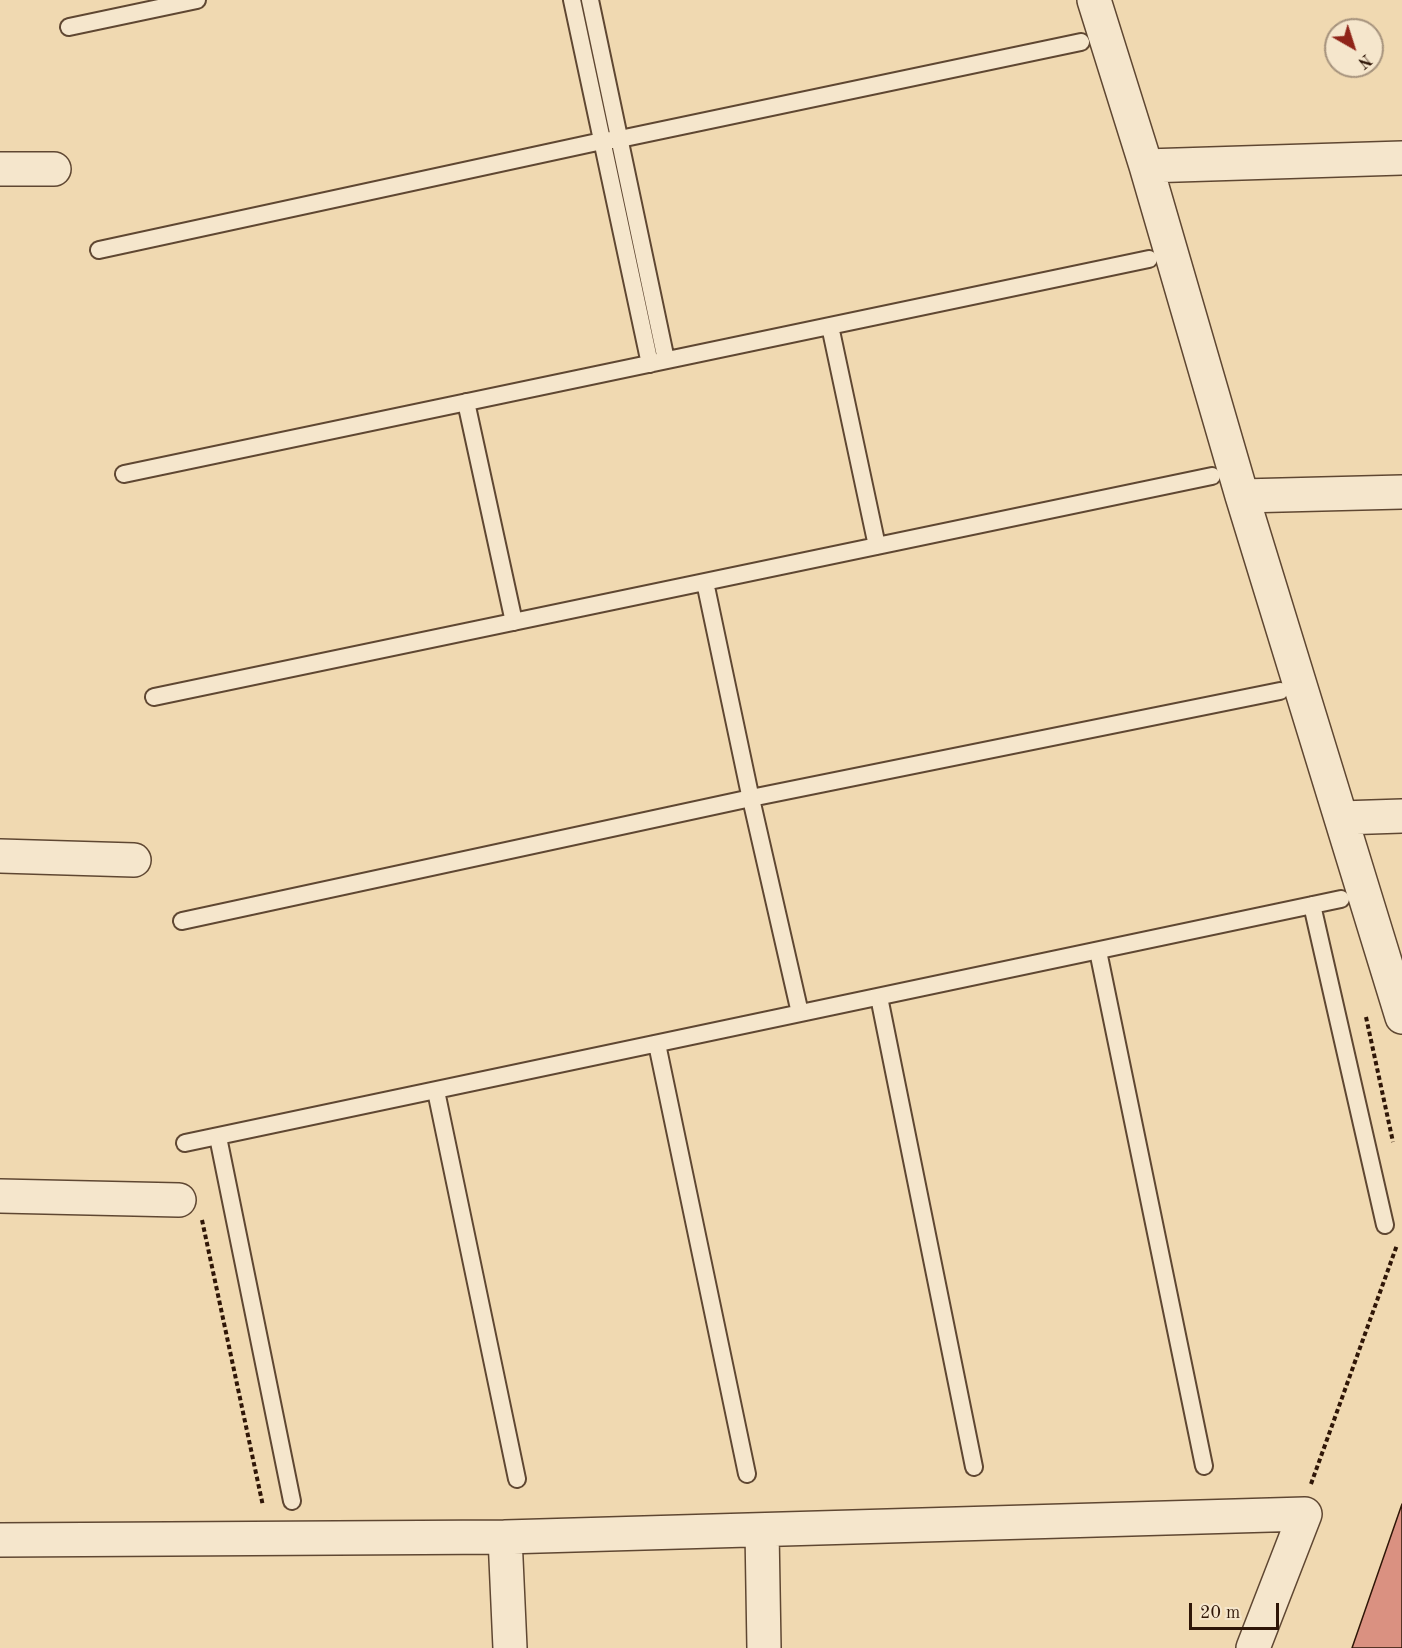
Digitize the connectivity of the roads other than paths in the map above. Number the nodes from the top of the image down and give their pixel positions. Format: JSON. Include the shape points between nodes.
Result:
{"nodes":[{"id":1,"x":197,"y":0,"type":"edge"},
{"id":2,"x":572,"y":0,"type":"edge"},
{"id":3,"x":590,"y":0,"type":"edge"},
{"id":4,"x":1094,"y":0,"type":"edge"},
{"id":5,"x":69,"y":27,"type":"dead end"},
{"id":6,"x":1081,"y":42,"type":"dead end"},
{"id":7,"x":620,"y":139,"type":"junction"},
{"id":8,"x":602,"y":141,"type":"junction"},
{"id":9,"x":1402,"y":158,"type":"edge"},
{"id":10,"x":1146,"y":166,"type":"junction"},
{"id":11,"x":0,"y":169,"type":"edge"},
{"id":12,"x":54,"y":169,"type":"dead end"},
{"id":13,"x":99,"y":250,"type":"dead end"},
{"id":14,"x":1149,"y":259,"type":"dead end"},
{"id":15,"x":830,"y":326,"type":"junction"},
{"id":16,"x":658,"y":362,"type":"junction"},
{"id":17,"x":466,"y":402,"type":"junction"},
{"id":18,"x":124,"y":474,"type":"dead end"},
{"id":19,"x":1212,"y":476,"type":"dead end"},
{"id":20,"x":1402,"y":492,"type":"edge"},
{"id":21,"x":1242,"y":496,"type":"junction"},
{"id":22,"x":877,"y":546,"type":"junction"},
{"id":23,"x":705,"y":582,"type":"junction"},
{"id":24,"x":514,"y":622,"type":"junction"},
{"id":25,"x":1280,"y":691,"type":"dead end"},
{"id":26,"x":154,"y":697,"type":"dead end"},
{"id":27,"x":751,"y":798,"type":"junction"},
{"id":28,"x":1402,"y":816,"type":"edge"},
{"id":29,"x":1341,"y":818,"type":"junction"},
{"id":30,"x":0,"y":856,"type":"edge"},
{"id":31,"x":134,"y":860,"type":"dead end"},
{"id":32,"x":1341,"y":899,"type":"dead end"},
{"id":33,"x":1312,"y":905,"type":"junction"},
{"id":34,"x":182,"y":921,"type":"dead end"},
{"id":35,"x":1098,"y":951,"type":"junction"},
{"id":36,"x":879,"y":997,"type":"junction"},
{"id":37,"x":800,"y":1013,"type":"junction"},
{"id":38,"x":1402,"y":1017,"type":"edge"},
{"id":39,"x":657,"y":1044,"type":"junction"},
{"id":40,"x":436,"y":1091,"type":"junction"},
{"id":41,"x":218,"y":1137,"type":"junction"},
{"id":42,"x":185,"y":1143,"type":"dead end"},
{"id":43,"x":0,"y":1196,"type":"edge"},
{"id":44,"x":179,"y":1200,"type":"dead end"},
{"id":45,"x":1385,"y":1225,"type":"dead end"},
{"id":46,"x":1204,"y":1466,"type":"dead end"},
{"id":47,"x":974,"y":1467,"type":"dead end"},
{"id":48,"x":747,"y":1474,"type":"dead end"},
{"id":49,"x":517,"y":1479,"type":"dead end"},
{"id":50,"x":292,"y":1501,"type":"dead end"},
{"id":51,"x":762,"y":1530,"type":"junction"},
{"id":52,"x":505,"y":1537,"type":"junction"},
{"id":53,"x":0,"y":1540,"type":"edge"},
{"id":54,"x":510,"y":1648,"type":"edge"},
{"id":55,"x":764,"y":1648,"type":"edge"},
{"id":56,"x":1253,"y":1648,"type":"edge"}],
"edges":[{"from":1,"to":5,"type":"lane"},
{"from":2,"to":8,"type":"lane"},
{"from":3,"to":7,"type":"lane"},
{"from":4,"to":10,"type":"street"},
{"from":6,"to":7,"type":"lane"},
{"from":7,"to":8,"type":"lane"},
{"from":7,"to":16,"type":"lane"},
{"from":8,"to":13,"type":"lane"},
{"from":8,"to":16,"type":"lane"},
{"from":9,"to":10,"type":"street"},
{"from":10,"to":21,"type":"street"},
{"from":11,"to":12,"type":"street"},
{"from":14,"to":15,"type":"lane"},
{"from":15,"to":16,"type":"lane"},
{"from":15,"to":22,"type":"lane"},
{"from":16,"to":17,"type":"lane"},
{"from":17,"to":18,"type":"lane"},
{"from":17,"to":24,"type":"lane"},
{"from":19,"to":22,"type":"lane"},
{"from":20,"to":21,"type":"street"},
{"from":21,"to":29,"type":"street"},
{"from":22,"to":23,"type":"lane"},
{"from":23,"to":24,"type":"lane"},
{"from":23,"to":27,"type":"lane"},
{"from":24,"to":26,"type":"lane"},
{"from":25,"to":27,"type":"lane"},
{"from":27,"to":34,"type":"lane"},
{"from":27,"to":37,"type":"lane"},
{"from":28,"to":29,"type":"street"},
{"from":29,"to":38,"type":"street"},
{"from":30,"to":31,"type":"street"},
{"from":32,"to":33,"type":"lane"},
{"from":33,"to":35,"type":"lane"},
{"from":33,"to":45,"type":"lane"},
{"from":35,"to":36,"type":"lane"},
{"from":35,"to":46,"type":"lane"},
{"from":36,"to":37,"type":"lane"},
{"from":36,"to":47,"type":"lane"},
{"from":37,"to":39,"type":"lane"},
{"from":39,"to":40,"type":"lane"},
{"from":39,"to":48,"type":"lane"},
{"from":40,"to":41,"type":"lane"},
{"from":40,"to":49,"type":"lane"},
{"from":41,"to":42,"type":"lane"},
{"from":41,"to":50,"type":"lane"},
{"from":43,"to":44,"type":"street"},
{"from":51,"to":52,"type":"street"},
{"from":51,"to":55,"type":"street"},
{"from":51,"to":56,"type":"street","via":[[1305,1514]]},
{"from":52,"to":53,"type":"street"},
{"from":52,"to":54,"type":"street"}]}
